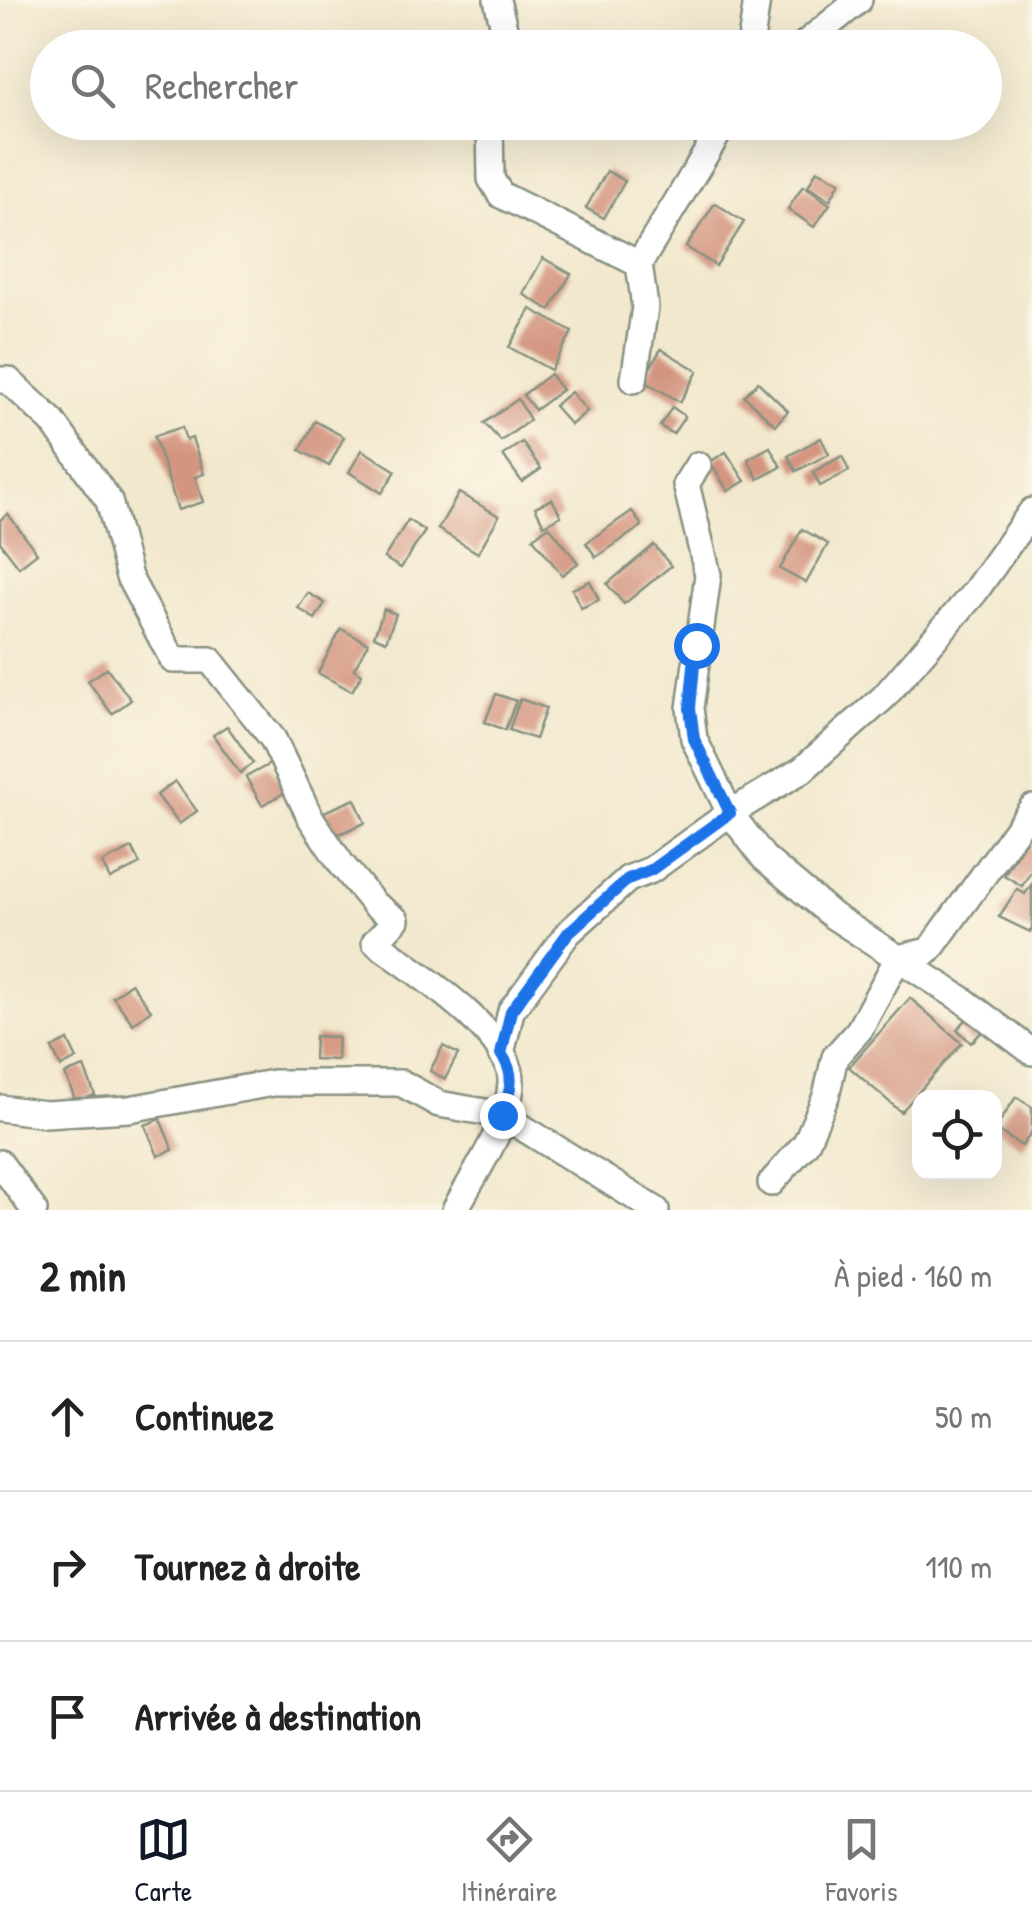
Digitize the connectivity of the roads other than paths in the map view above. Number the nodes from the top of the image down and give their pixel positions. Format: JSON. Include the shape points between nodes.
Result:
{"nodes":[{"id":1,"x":496,"y":0,"type":"edge"},
{"id":2,"x":757,"y":0,"type":"edge"},
{"id":3,"x":859,"y":0,"type":"edge"},
{"id":4,"x":505,"y":30,"type":"edge"},
{"id":5,"x":753,"y":30,"type":"edge"},
{"id":6,"x":822,"y":30,"type":"edge"},
{"id":7,"x":490,"y":140,"type":"edge"},
{"id":8,"x":714,"y":140,"type":"edge"},
{"id":9,"x":638,"y":264,"type":"junction"},
{"id":10,"x":0,"y":380,"type":"edge"},
{"id":11,"x":634,"y":380,"type":"dead end"},
{"id":12,"x":698,"y":465,"type":"dead end"},
{"id":13,"x":1032,"y":511,"type":"edge"},
{"id":14,"x":1032,"y":808,"type":"edge"},
{"id":15,"x":730,"y":813,"type":"junction"},
{"id":16,"x":898,"y":958,"type":"junction"},
{"id":17,"x":1032,"y":1052,"type":"edge"},
{"id":18,"x":501,"y":1054,"type":"junction"},
{"id":19,"x":0,"y":1108,"type":"edge"},
{"id":20,"x":502,"y":1115,"type":"junction"},
{"id":21,"x":0,"y":1163,"type":"edge"},
{"id":22,"x":771,"y":1183,"type":"dead end"},
{"id":23,"x":34,"y":1210,"type":"edge"},
{"id":24,"x":455,"y":1210,"type":"edge"},
{"id":25,"x":656,"y":1210,"type":"edge"}],
"edges":[{"from":1,"to":4,"type":"street"},
{"from":2,"to":5,"type":"street"},
{"from":3,"to":6,"type":"street"},
{"from":7,"to":9,"type":"street","via":[[491,178],[501,195]]},
{"from":8,"to":9,"type":"street"},
{"from":9,"to":11,"type":"street","via":[[644,306]]},
{"from":10,"to":18,"type":"street","via":[[52,421],[109,501],[129,578],[173,660],[210,660],[273,739],[310,817],[342,865],[396,920],[375,942],[465,1010]]},
{"from":12,"to":15,"type":"street","via":[[686,484],[708,575],[690,708],[694,739]]},
{"from":13,"to":15,"type":"street","via":[[974,593],[884,696],[802,770]]},
{"from":14,"to":16,"type":"street","via":[[928,951]]},
{"from":15,"to":16,"type":"street","via":[[764,858],[833,916]]},
{"from":15,"to":18,"type":"street","via":[[628,879],[568,933],[511,1011]]},
{"from":16,"to":17,"type":"street"},
{"from":16,"to":22,"type":"street","via":[[835,1057],[806,1143]]},
{"from":18,"to":20,"type":"street","via":[[511,1080]]},
{"from":19,"to":20,"type":"street","via":[[128,1109],[273,1083],[402,1083],[440,1104]]},
{"from":20,"to":24,"type":"street"},
{"from":20,"to":25,"type":"street"},
{"from":21,"to":23,"type":"street"}]}
